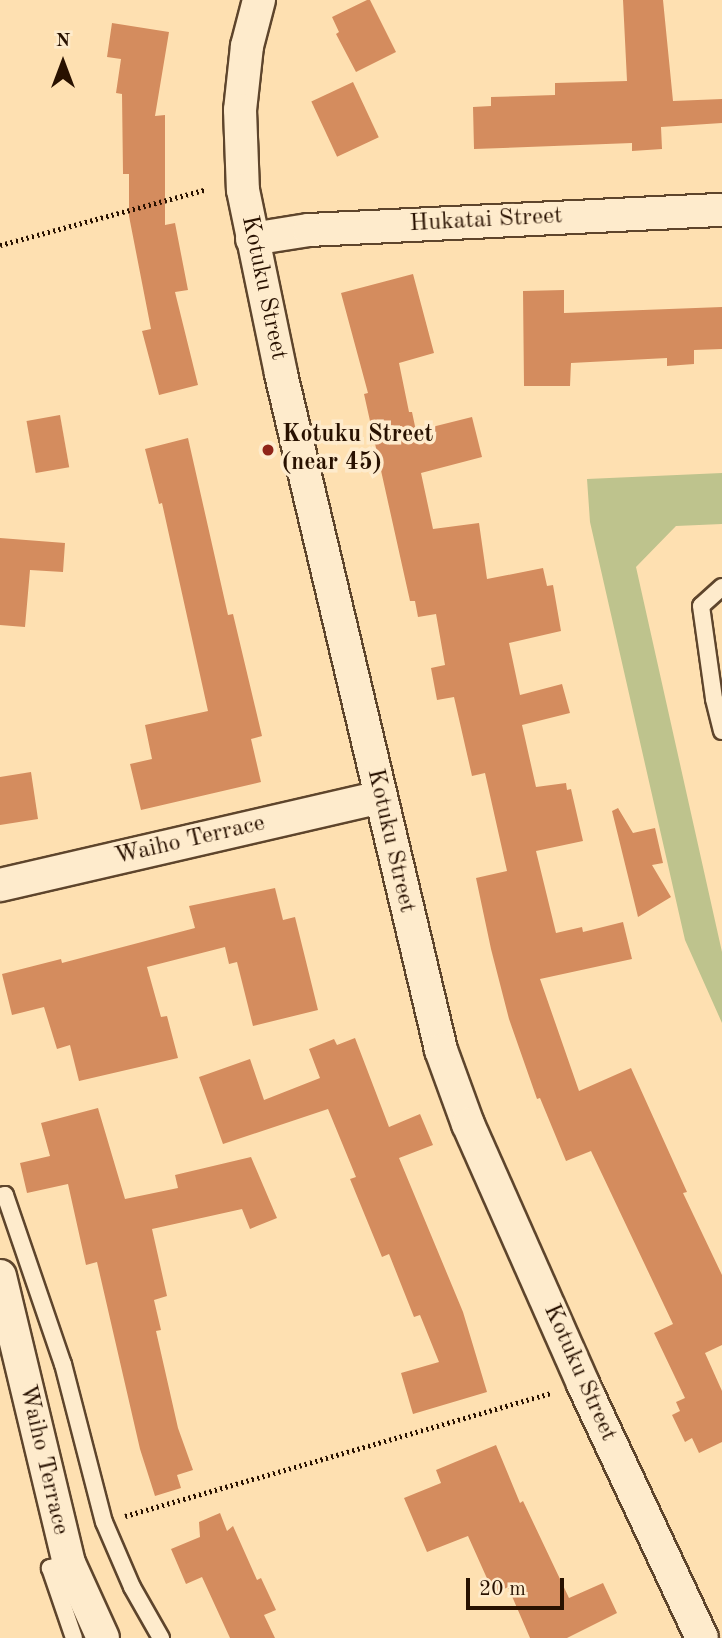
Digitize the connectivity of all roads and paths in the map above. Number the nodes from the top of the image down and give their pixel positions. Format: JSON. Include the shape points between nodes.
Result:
{"nodes":[{"id":1,"x":259,"y":0,"type":"edge"},
{"id":2,"x":207,"y":189,"type":"dead end"},
{"id":3,"x":722,"y":210,"type":"edge"},
{"id":4,"x":251,"y":239,"type":"junction"},
{"id":5,"x":0,"y":245,"type":"edge"},
{"id":6,"x":722,"y":587,"type":"edge"},
{"id":7,"x":722,"y":731,"type":"edge"},
{"id":8,"x":380,"y":797,"type":"junction"},
{"id":9,"x":0,"y":885,"type":"edge"},
{"id":10,"x":0,"y":1196,"type":"edge"},
{"id":11,"x":0,"y":1276,"type":"edge"},
{"id":12,"x":546,"y":1395,"type":"dead end"},
{"id":13,"x":134,"y":1513,"type":"dead end"},
{"id":14,"x":69,"y":1563,"type":"junction"},
{"id":15,"x":74,"y":1638,"type":"edge"},
{"id":16,"x":103,"y":1638,"type":"edge"},
{"id":17,"x":161,"y":1638,"type":"edge"},
{"id":18,"x":702,"y":1638,"type":"edge"}],
"edges":[{"from":1,"to":4,"type":"street","name":"Kotuku Street","via":[[247,46],[240,110],[239,155]]},
{"from":2,"to":5,"type":"path"},
{"from":3,"to":4,"type":"street","name":"Hukatai Street","via":[[309,230]]},
{"from":4,"to":8,"type":"street","name":"Kotuku Street"},
{"from":6,"to":7,"type":"lane","via":[[701,606]]},
{"from":8,"to":9,"type":"street","name":"Waiho Terrace"},
{"from":8,"to":18,"type":"street","name":"Kotuku Street","via":[[441,1050],[468,1124]]},
{"from":10,"to":17,"type":"lane","via":[[5,1195],[63,1364],[104,1522],[132,1587]]},
{"from":11,"to":14,"type":"street","name":"Waiho Terrace"},
{"from":12,"to":13,"type":"path"},
{"from":14,"to":15,"type":"lane","via":[[50,1568]]},
{"from":14,"to":16,"type":"street","name":"Waiho Terrace"}]}
